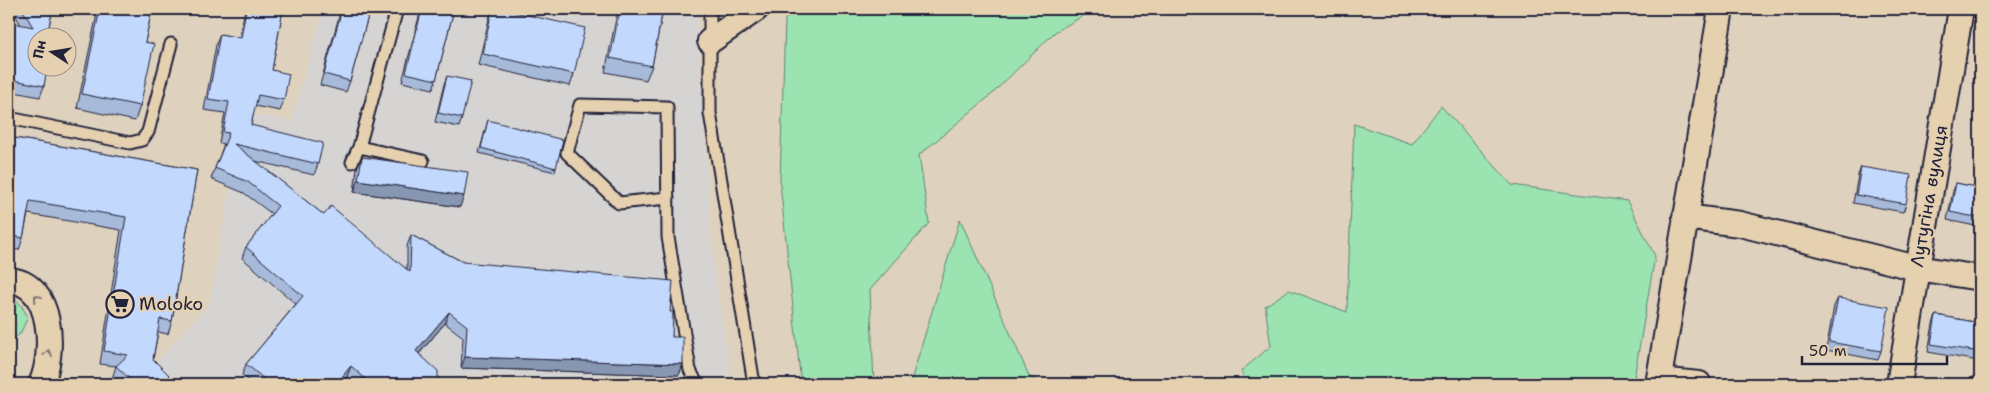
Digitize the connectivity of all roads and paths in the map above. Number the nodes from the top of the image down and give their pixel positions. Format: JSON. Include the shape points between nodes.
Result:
{"nodes":[{"id":1,"x":397,"y":9,"type":"edge"},
{"id":2,"x":710,"y":9,"type":"edge"},
{"id":3,"x":756,"y":9,"type":"edge"},
{"id":4,"x":1721,"y":9,"type":"edge"},
{"id":5,"x":1961,"y":9,"type":"edge"},
{"id":6,"x":710,"y":41,"type":"junction"},
{"id":7,"x":171,"y":44,"type":"dead end"},
{"id":8,"x":9,"y":118,"type":"edge"},
{"id":9,"x":359,"y":147,"type":"junction"},
{"id":10,"x":423,"y":161,"type":"dead end"},
{"id":11,"x":352,"y":162,"type":"dead end"},
{"id":12,"x":668,"y":198,"type":"junction"},
{"id":13,"x":1685,"y":217,"type":"junction"},
{"id":14,"x":1917,"y":268,"type":"junction"},
{"id":15,"x":1980,"y":278,"type":"edge"},
{"id":16,"x":9,"y":280,"type":"edge"},
{"id":17,"x":1658,"y":382,"type":"edge"},
{"id":18,"x":41,"y":384,"type":"edge"},
{"id":19,"x":697,"y":384,"type":"edge"},
{"id":20,"x":754,"y":384,"type":"edge"},
{"id":21,"x":1699,"y":384,"type":"edge"},
{"id":22,"x":1899,"y":384,"type":"edge"}],
"edges":[{"from":1,"to":9,"type":"lane"},
{"from":2,"to":6,"type":"lane"},
{"from":3,"to":6,"type":"street"},
{"from":4,"to":13,"type":"street"},
{"from":5,"to":14,"type":"street","name":"Лутугіна вулиця"},
{"from":6,"to":20,"type":"lane","via":[[710,113]]},
{"from":7,"to":8,"type":"lane","via":[[148,132],[142,140],[130,143]]},
{"from":9,"to":10,"type":"lane"},
{"from":9,"to":11,"type":"lane"},
{"from":12,"to":12,"type":"lane","via":[[667,107],[580,105],[567,152],[619,203]]},
{"from":12,"to":19,"type":"lane","via":[[668,237],[690,370]]},
{"from":13,"to":14,"type":"street","via":[[1740,224]]},
{"from":13,"to":17,"type":"street"},
{"from":14,"to":15,"type":"street"},
{"from":14,"to":22,"type":"street","name":"Лутугіна вулиця"},
{"from":18,"to":16,"type":"street","one_way":true,"via":[[49,348],[48,320],[43,305],[30,290],[18,280]]},
{"from":17,"to":21,"type":"street"}]}
